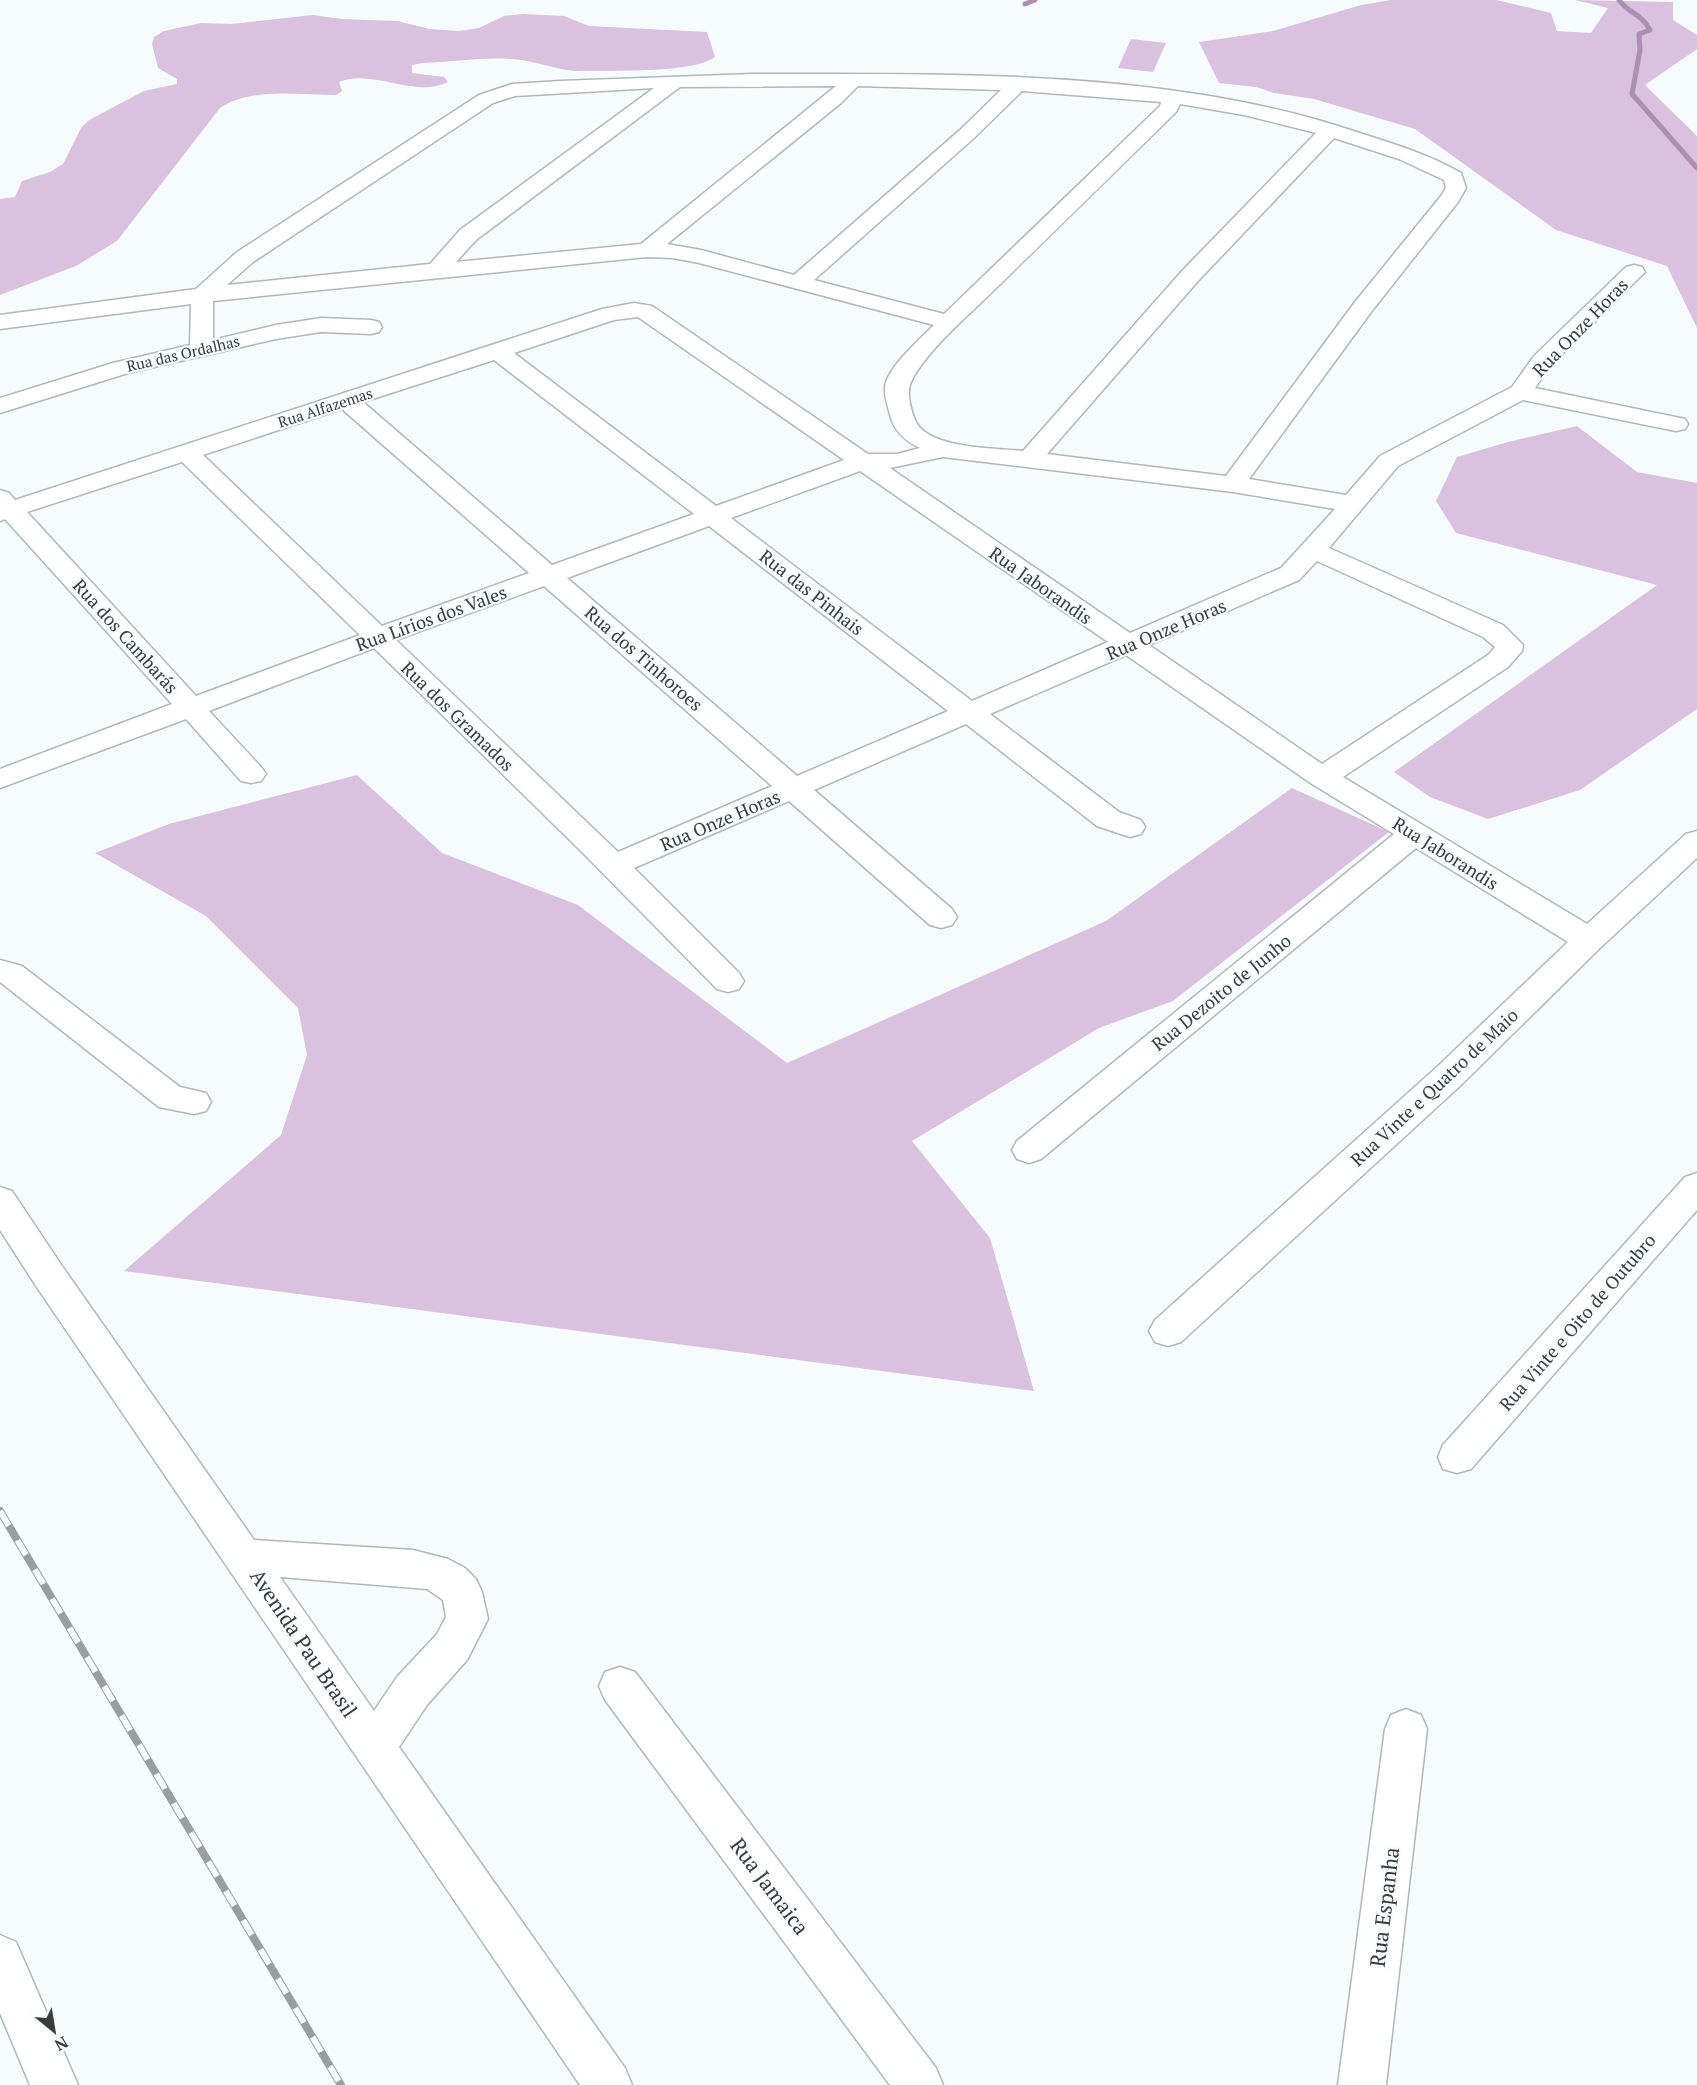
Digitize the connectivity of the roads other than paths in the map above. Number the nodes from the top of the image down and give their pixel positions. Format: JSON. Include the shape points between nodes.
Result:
{"nodes":[{"id":1,"x":852,"y":81,"type":"junction"},
{"id":2,"x":674,"y":82,"type":"junction"},
{"id":3,"x":1017,"y":85,"type":"junction"},
{"id":4,"x":1172,"y":98,"type":"junction"},
{"id":5,"x":1330,"y":130,"type":"junction"},
{"id":6,"x":468,"y":235,"type":"junction"},
{"id":7,"x":646,"y":250,"type":"junction"},
{"id":8,"x":245,"y":257,"type":"junction"},
{"id":9,"x":496,"y":264,"type":"junction"},
{"id":10,"x":436,"y":271,"type":"junction"},
{"id":11,"x":1634,"y":272,"type":"dead end"},
{"id":12,"x":797,"y":283,"type":"junction"},
{"id":13,"x":266,"y":287,"type":"junction"},
{"id":14,"x":202,"y":296,"type":"junction"},
{"id":15,"x":0,"y":322,"type":"edge"},
{"id":16,"x":949,"y":322,"type":"junction"},
{"id":17,"x":371,"y":327,"type":"dead end"},
{"id":18,"x":201,"y":348,"type":"junction"},
{"id":19,"x":497,"y":351,"type":"junction"},
{"id":20,"x":1520,"y":392,"type":"junction"},
{"id":21,"x":346,"y":400,"type":"junction"},
{"id":22,"x":0,"y":406,"type":"edge"},
{"id":23,"x":1676,"y":424,"type":"dead end"},
{"id":24,"x":882,"y":440,"type":"junction"},
{"id":25,"x":942,"y":450,"type":"junction"},
{"id":26,"x":186,"y":452,"type":"junction"},
{"id":27,"x":1029,"y":458,"type":"junction"},
{"id":28,"x":1233,"y":484,"type":"junction"},
{"id":29,"x":1352,"y":504,"type":"junction"},
{"id":30,"x":4,"y":507,"type":"edge"},
{"id":31,"x":712,"y":516,"type":"junction"},
{"id":32,"x":1313,"y":550,"type":"junction"},
{"id":33,"x":548,"y":575,"type":"junction"},
{"id":34,"x":376,"y":638,"type":"junction"},
{"id":35,"x":1128,"y":645,"type":"junction"},
{"id":36,"x":191,"y":707,"type":"junction"},
{"id":37,"x":969,"y":713,"type":"junction"},
{"id":38,"x":251,"y":774,"type":"dead end"},
{"id":39,"x":1322,"y":777,"type":"junction"},
{"id":40,"x":0,"y":779,"type":"edge"},
{"id":41,"x":793,"y":789,"type":"junction"},
{"id":42,"x":1130,"y":827,"type":"dead end"},
{"id":43,"x":1414,"y":834,"type":"junction"},
{"id":44,"x":1697,"y":841,"type":"edge"},
{"id":45,"x":615,"y":865,"type":"junction"},
{"id":46,"x":941,"y":917,"type":"dead end"},
{"id":47,"x":1589,"y":940,"type":"junction"},
{"id":48,"x":0,"y":970,"type":"edge"},
{"id":49,"x":728,"y":981,"type":"dead end"},
{"id":50,"x":194,"y":1102,"type":"dead end"},
{"id":51,"x":1029,"y":1150,"type":"dead end"},
{"id":52,"x":1697,"y":1186,"type":"edge"},
{"id":53,"x":0,"y":1201,"type":"edge"},
{"id":54,"x":1168,"y":1331,"type":"dead end"},
{"id":55,"x":1457,"y":1457,"type":"dead end"},
{"id":56,"x":245,"y":1557,"type":"junction"},
{"id":57,"x":620,"y":1686,"type":"dead end"},
{"id":58,"x":1406,"y":1729,"type":"dead end"},
{"id":59,"x":375,"y":1746,"type":"junction"},
{"id":60,"x":0,"y":1958,"type":"edge"},
{"id":61,"x":54,"y":2085,"type":"edge"},
{"id":62,"x":609,"y":2085,"type":"edge"},
{"id":63,"x":919,"y":2085,"type":"edge"},
{"id":64,"x":1362,"y":2085,"type":"edge"}],
"edges":[{"from":1,"to":2,"type":"street"},
{"from":1,"to":3,"type":"street"},
{"from":1,"to":7,"type":"street"},
{"from":2,"to":6,"type":"street"},
{"from":2,"to":8,"type":"street","via":[[497,94]]},
{"from":3,"to":4,"type":"street"},
{"from":3,"to":12,"type":"street"},
{"from":4,"to":5,"type":"street","via":[[1264,113]]},
{"from":4,"to":16,"type":"street","via":[[1169,108]]},
{"from":5,"to":27,"type":"street","via":[[1190,276]]},
{"from":5,"to":28,"type":"street","via":[[1424,160],[1454,177],[1456,188]]},
{"from":6,"to":9,"type":"street"},
{"from":6,"to":10,"type":"street"},
{"from":7,"to":9,"type":"street"},
{"from":7,"to":12,"type":"street","via":[[701,257]]},
{"from":8,"to":13,"type":"street"},
{"from":8,"to":14,"type":"street"},
{"from":9,"to":10,"type":"street"},
{"from":10,"to":13,"type":"street"},
{"from":11,"to":20,"type":"street","name":"Rua Onze Horas","via":[[1542,361]]},
{"from":12,"to":16,"type":"street"},
{"from":13,"to":14,"type":"street"},
{"from":14,"to":15,"type":"street"},
{"from":14,"to":18,"type":"street"},
{"from":16,"to":24,"type":"street","via":[[908,366],[897,385],[898,400]]},
{"from":17,"to":18,"type":"street","name":"Rua das Ordalhas","via":[[321,325]]},
{"from":18,"to":22,"type":"street","name":"Rua das Ordalhas"},
{"from":19,"to":21,"type":"street","name":"Rua Alfazemas"},
{"from":19,"to":24,"type":"street","name":"Rua Alfazemas","via":[[610,314],[634,310],[652,315],[830,438]]},
{"from":19,"to":31,"type":"street","name":"Rua das Pinhais"},
{"from":20,"to":23,"type":"street"},
{"from":20,"to":29,"type":"street","name":"Rua Onze Horas","via":[[1389,461]]},
{"from":21,"to":26,"type":"street","name":"Rua Alfazemas"},
{"from":21,"to":33,"type":"street","name":"Rua dos Tinhoroes"},
{"from":24,"to":25,"type":"street","via":[[918,438]]},
{"from":24,"to":25,"type":"street","via":[[897,460]]},
{"from":24,"to":31,"type":"street","name":"Rua Lírios dos Vales"},
{"from":24,"to":35,"type":"street","name":"Rua Jaborandis"},
{"from":25,"to":27,"type":"street"},
{"from":26,"to":30,"type":"street","name":"Rua Alfazemas"},
{"from":26,"to":34,"type":"street","name":"Rua dos Gramados"},
{"from":27,"to":28,"type":"street"},
{"from":28,"to":29,"type":"street"},
{"from":29,"to":32,"type":"street","name":"Rua Onze Horas"},
{"from":30,"to":36,"type":"street","name":"Rua dos Cambarás"},
{"from":31,"to":33,"type":"street","name":"Rua Lírios dos Vales"},
{"from":31,"to":37,"type":"street","name":"Rua das Pinhais"},
{"from":32,"to":35,"type":"street","name":"Rua Onze Horas","via":[[1290,574],[1276,582]]},
{"from":32,"to":39,"type":"street","via":[[1493,631],[1509,645],[1498,661]]},
{"from":33,"to":34,"type":"street","name":"Rua Lírios dos Vales"},
{"from":33,"to":41,"type":"street","name":"Rua dos Tinhoroes"},
{"from":34,"to":36,"type":"street","name":"Rua Lírios dos Vales"},
{"from":34,"to":45,"type":"street","name":"Rua dos Gramados"},
{"from":35,"to":37,"type":"street","name":"Rua Onze Horas"},
{"from":35,"to":39,"type":"street","name":"Rua Jaborandis"},
{"from":36,"to":38,"type":"street","name":"Rua dos Cambarás"},
{"from":36,"to":40,"type":"street","name":"Rua Lírios dos Vales"},
{"from":37,"to":41,"type":"street","name":"Rua Onze Horas"},
{"from":37,"to":42,"type":"street","name":"Rua das Pinhais","via":[[1108,819]]},
{"from":39,"to":43,"type":"street","name":"Rua Jaborandis"},
{"from":41,"to":45,"type":"street","name":"Rua Onze Horas"},
{"from":41,"to":46,"type":"street","name":"Rua dos Tinhoroes"},
{"from":43,"to":47,"type":"street","name":"Rua Jaborandis"},
{"from":43,"to":51,"type":"street","name":"Rua Dezoito de Junho"},
{"from":44,"to":47,"type":"street","name":"Rua Vinte e Quatro de Maio"},
{"from":45,"to":49,"type":"street","name":"Rua dos Gramados"},
{"from":47,"to":54,"type":"street","name":"Rua Vinte e Quatro de Maio","via":[[1449,1076]]},
{"from":48,"to":50,"type":"street","via":[[11,974],[171,1098]]},
{"from":52,"to":55,"type":"street","name":"Rua Vinte e Oito de Outubro"},
{"from":53,"to":56,"type":"street","name":"Avenida Pau Brasil"},
{"from":56,"to":59,"type":"street","name":"Avenida Pau Brasil"},
{"from":56,"to":59,"type":"street","via":[[434,1572],[462,1592],[467,1618],[452,1647],[412,1691]]},
{"from":57,"to":63,"type":"street","name":"Rua Jamaica"},
{"from":58,"to":64,"type":"street","name":"Rua Espanha"},
{"from":59,"to":62,"type":"street","name":"Avenida Pau Brasil"},
{"from":60,"to":61,"type":"street"}]}
